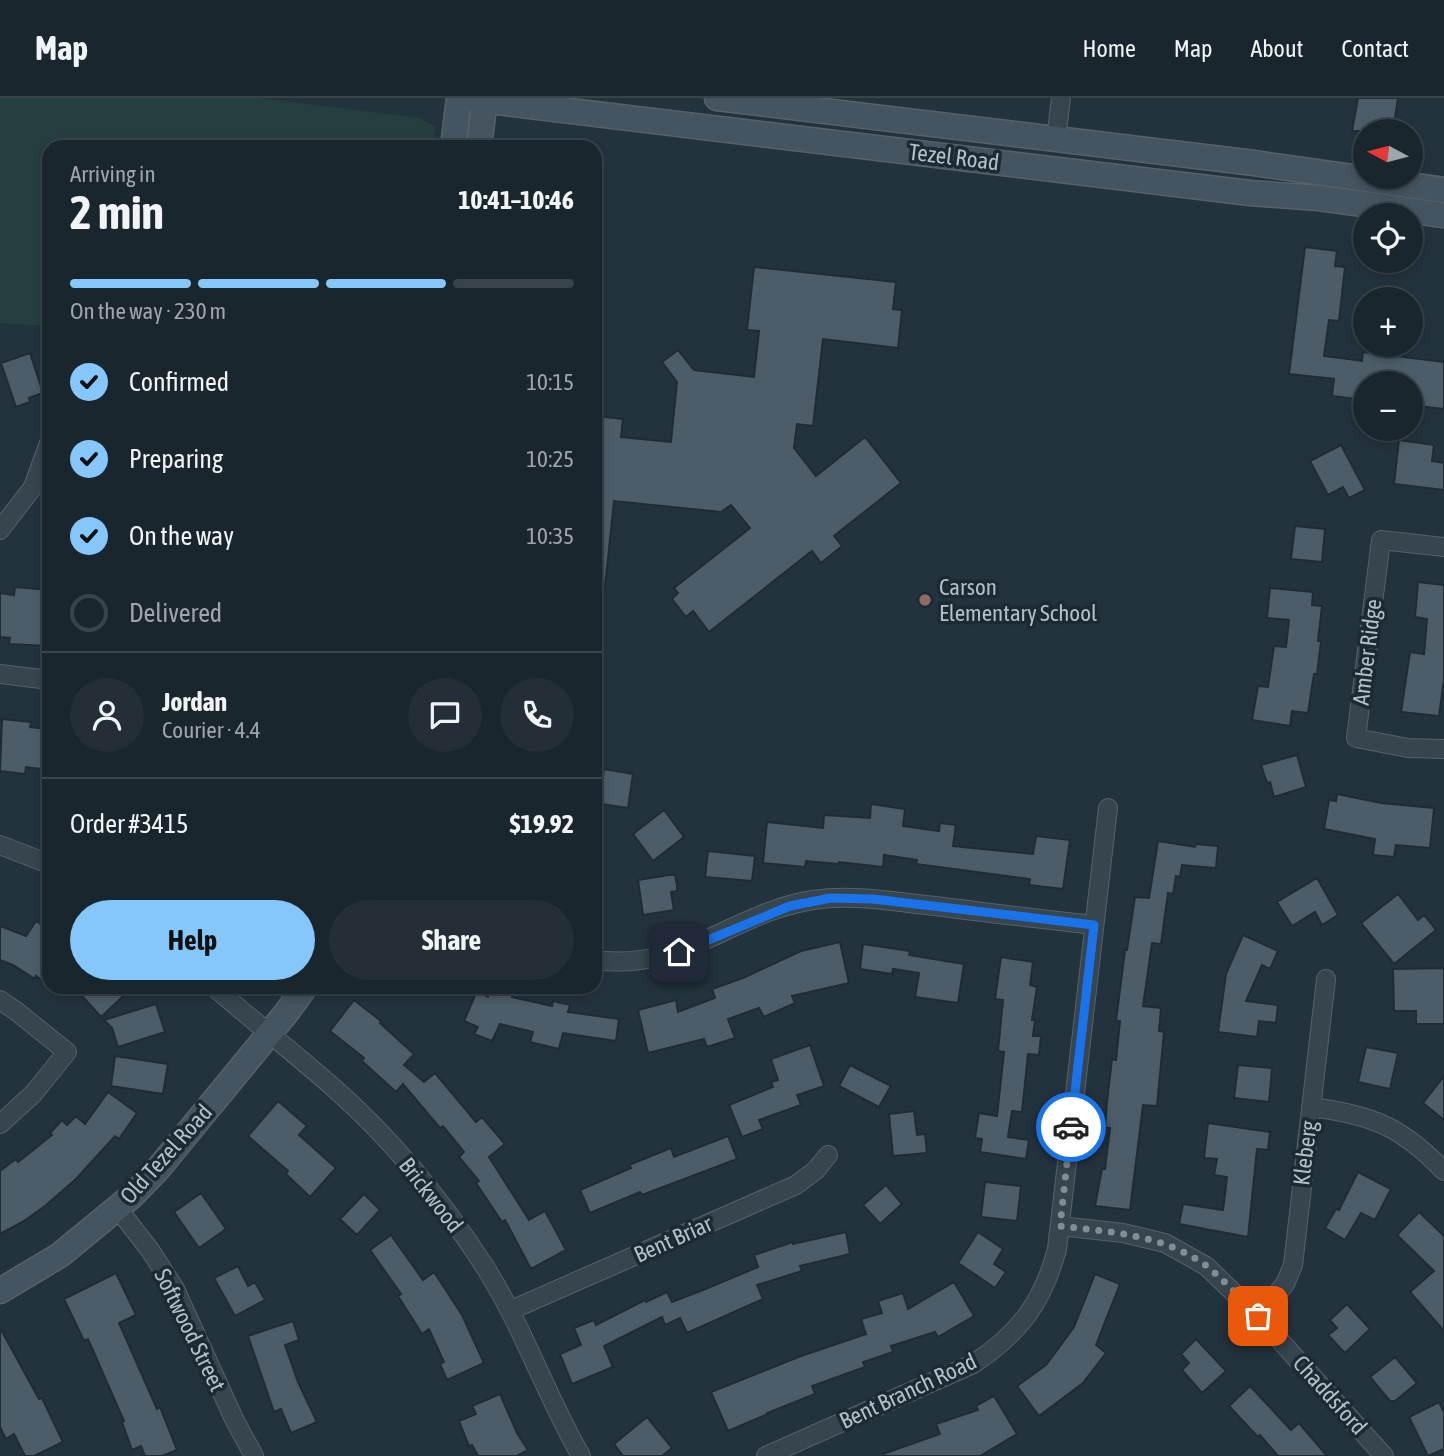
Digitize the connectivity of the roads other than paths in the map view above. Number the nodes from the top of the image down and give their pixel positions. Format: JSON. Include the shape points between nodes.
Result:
{"nodes":[{"id":1,"x":717,"y":98,"type":"edge"},
{"id":2,"x":1061,"y":98,"type":"edge"},
{"id":3,"x":473,"y":99,"type":"edge"},
{"id":4,"x":840,"y":105,"type":"edge"},
{"id":5,"x":1056,"y":139,"type":"junction"},
{"id":6,"x":456,"y":140,"type":"edge"},
{"id":7,"x":478,"y":140,"type":"edge"},
{"id":8,"x":1444,"y":190,"type":"edge"},
{"id":9,"x":1444,"y":215,"type":"edge"},
{"id":10,"x":42,"y":462,"type":"edge"},
{"id":11,"x":0,"y":530,"type":"edge"},
{"id":12,"x":1444,"y":547,"type":"edge"},
{"id":13,"x":0,"y":674,"type":"edge"},
{"id":14,"x":42,"y":679,"type":"edge"},
{"id":15,"x":1444,"y":749,"type":"edge"},
{"id":16,"x":1108,"y":808,"type":"dead end"},
{"id":17,"x":0,"y":845,"type":"edge"},
{"id":18,"x":42,"y":861,"type":"edge"},
{"id":19,"x":1094,"y":925,"type":"junction"},
{"id":20,"x":602,"y":960,"type":"edge"},
{"id":21,"x":1326,"y":979,"type":"dead end"},
{"id":22,"x":222,"y":994,"type":"edge"},
{"id":23,"x":299,"y":994,"type":"edge"},
{"id":24,"x":0,"y":1000,"type":"edge"},
{"id":25,"x":268,"y":1034,"type":"junction"},
{"id":26,"x":1311,"y":1107,"type":"junction"},
{"id":27,"x":0,"y":1124,"type":"edge"},
{"id":28,"x":828,"y":1155,"type":"dead end"},
{"id":29,"x":1444,"y":1171,"type":"edge"},
{"id":30,"x":118,"y":1209,"type":"junction"},
{"id":31,"x":1060,"y":1226,"type":"junction"},
{"id":32,"x":0,"y":1291,"type":"edge"},
{"id":33,"x":510,"y":1310,"type":"junction"},
{"id":34,"x":1258,"y":1316,"type":"junction"},
{"id":35,"x":254,"y":1456,"type":"edge"},
{"id":36,"x":581,"y":1456,"type":"edge"},
{"id":37,"x":765,"y":1456,"type":"edge"},
{"id":38,"x":1384,"y":1456,"type":"edge"}],
"edges":[{"from":1,"to":4,"type":"main road","name":"Tezel Road"},
{"from":2,"to":5,"type":"street"},
{"from":3,"to":6,"type":"main road"},
{"from":3,"to":7,"type":"main road"},
{"from":3,"to":9,"type":"main road","name":"Tezel Road"},
{"from":4,"to":5,"type":"main road","name":"Tezel Road"},
{"from":5,"to":8,"type":"main road","name":"Tezel Road"},
{"from":10,"to":11,"type":"street","via":[[33,487]]},
{"from":12,"to":15,"type":"street","name":"Amber Ridge","via":[[1381,540],[1356,738]]},
{"from":13,"to":14,"type":"street"},
{"from":16,"to":19,"type":"street","name":"Bent Branch Road"},
{"from":17,"to":18,"type":"street"},
{"from":19,"to":20,"type":"street","via":[[831,898],[790,906],[679,952]]},
{"from":19,"to":31,"type":"street","name":"Bent Branch Road"},
{"from":21,"to":26,"type":"street","name":"Kleberg"},
{"from":22,"to":25,"type":"street","name":"Brickwood"},
{"from":23,"to":25,"type":"main road","name":"Old Tezel Road"},
{"from":24,"to":27,"type":"street","via":[[66,1052],[33,1094]]},
{"from":25,"to":30,"type":"main road","name":"Old Tezel Road","via":[[158,1169]]},
{"from":25,"to":33,"type":"street","name":"Brickwood","via":[[337,1091],[413,1168]]},
{"from":26,"to":29,"type":"street","via":[[1360,1115],[1393,1128]]},
{"from":26,"to":34,"type":"street","name":"Kleberg","via":[[1293,1265],[1285,1284]]},
{"from":28,"to":33,"type":"street","name":"Bent Briar","via":[[796,1185]]},
{"from":30,"to":32,"type":"main road","name":"Old Tezel Road","via":[[60,1255]]},
{"from":30,"to":35,"type":"street","name":"Softwood Street","via":[[174,1289]]},
{"from":31,"to":34,"type":"street","name":"Chaddsford","via":[[1165,1243],[1206,1266]]},
{"from":31,"to":37,"type":"street","name":"Bent Branch Road","via":[[1051,1271],[1037,1302],[1017,1329],[991,1352]]},
{"from":33,"to":36,"type":"street","name":"Brickwood"},
{"from":34,"to":38,"type":"street","name":"Chaddsford"}]}
